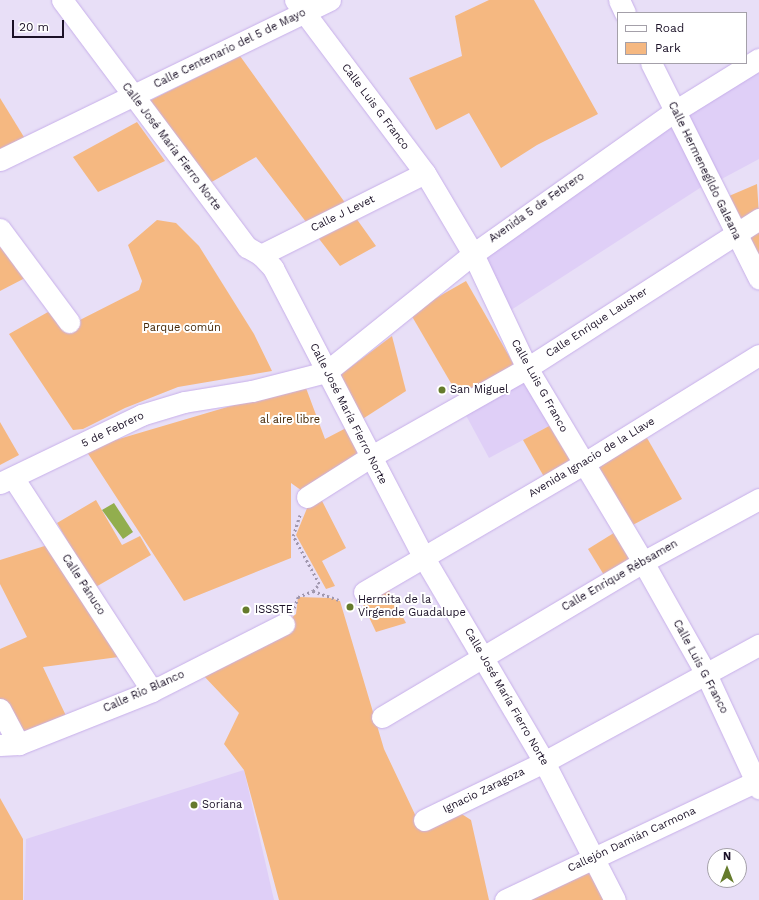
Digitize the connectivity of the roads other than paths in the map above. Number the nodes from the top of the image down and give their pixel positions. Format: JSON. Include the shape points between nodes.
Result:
{"nodes":[{"id":1,"x":62,"y":0,"type":"edge"},
{"id":2,"x":330,"y":0,"type":"edge"},
{"id":3,"x":619,"y":0,"type":"edge"},
{"id":4,"x":300,"y":7,"type":"edge"},
{"id":5,"x":625,"y":12,"type":"edge"},
{"id":6,"x":759,"y":59,"type":"edge"},
{"id":7,"x":652,"y":64,"type":"edge"},
{"id":8,"x":132,"y":96,"type":"junction"},
{"id":9,"x":675,"y":111,"type":"junction"},
{"id":10,"x":0,"y":160,"type":"edge"},
{"id":11,"x":425,"y":173,"type":"junction"},
{"id":12,"x":759,"y":219,"type":"edge"},
{"id":13,"x":0,"y":229,"type":"edge"},
{"id":14,"x":734,"y":233,"type":"junction"},
{"id":15,"x":473,"y":254,"type":"junction"},
{"id":16,"x":261,"y":255,"type":"junction"},
{"id":17,"x":759,"y":279,"type":"edge"},
{"id":18,"x":69,"y":322,"type":"dead end"},
{"id":19,"x":759,"y":355,"type":"edge"},
{"id":20,"x":527,"y":368,"type":"junction"},
{"id":21,"x":326,"y":372,"type":"junction"},
{"id":22,"x":370,"y":457,"type":"junction"},
{"id":23,"x":583,"y":464,"type":"junction"},
{"id":24,"x":7,"y":481,"type":"edge"},
{"id":25,"x":307,"y":497,"type":"road end"},
{"id":26,"x":759,"y":499,"type":"edge"},
{"id":27,"x":424,"y":558,"type":"junction"},
{"id":28,"x":642,"y":562,"type":"junction"},
{"id":29,"x":364,"y":592,"type":"dead end"},
{"id":30,"x":284,"y":624,"type":"road end"},
{"id":31,"x":759,"y":644,"type":"edge"},
{"id":32,"x":483,"y":657,"type":"junction"},
{"id":33,"x":706,"y":674,"type":"junction"},
{"id":34,"x":152,"y":691,"type":"junction"},
{"id":35,"x":0,"y":710,"type":"edge"},
{"id":36,"x":382,"y":717,"type":"dead end"},
{"id":37,"x":10,"y":744,"type":"edge"},
{"id":38,"x":544,"y":762,"type":"junction"},
{"id":39,"x":758,"y":783,"type":"edge"},
{"id":40,"x":424,"y":820,"type":"dead end"},
{"id":41,"x":592,"y":859,"type":"junction"},
{"id":42,"x":505,"y":900,"type":"edge"},
{"id":43,"x":615,"y":900,"type":"edge"}],
"edges":[{"from":1,"to":8,"type":"street","name":"Calle José María Fierro Norte"},
{"from":2,"to":4,"type":"street","name":"Calle Centenario del 5 de Mayo"},
{"from":3,"to":5,"type":"street"},
{"from":4,"to":8,"type":"street","name":"Calle Centenario del 5 de Mayo"},
{"from":4,"to":11,"type":"street","name":"Calle Luis G Franco"},
{"from":6,"to":9,"type":"street","name":"Avenida 5 de Febrero"},
{"from":7,"to":9,"type":"street","name":"Calle Hermenegildo Galeana"},
{"from":8,"to":10,"type":"street","name":"Calle Centenario del 5 de Mayo"},
{"from":8,"to":16,"type":"street","name":"Calle José María Fierro Norte","via":[[247,248]]},
{"from":9,"to":14,"type":"street","name":"Calle Hermenegildo Galeana"},
{"from":9,"to":15,"type":"street","name":"Avenida 5 de Febrero"},
{"from":11,"to":15,"type":"street","name":"Calle Luis G Franco"},
{"from":11,"to":16,"type":"street","name":"Calle J Levet"},
{"from":12,"to":14,"type":"street","name":"Calle Enrique Lausher"},
{"from":13,"to":18,"type":"street"},
{"from":14,"to":17,"type":"street","name":"Calle Hermenegildo Galeana"},
{"from":14,"to":20,"type":"street","name":"Calle Enrique Lausher"},
{"from":15,"to":20,"type":"street","name":"Calle Luis G Franco"},
{"from":15,"to":21,"type":"street","name":"Avenida 5 de Febrero"},
{"from":16,"to":21,"type":"street","name":"Calle José María Fierro Norte","via":[[273,268]]},
{"from":19,"to":23,"type":"street","name":"Avenida Ignacio de la Llave"},
{"from":20,"to":22,"type":"street","name":"Calle Enrique Lausher"},
{"from":20,"to":23,"type":"street","name":"Calle Luis G Franco"},
{"from":21,"to":22,"type":"street","name":"Calle José María Fierro Norte"},
{"from":21,"to":24,"type":"street","name":"5 de Febrero","via":[[252,391],[184,402],[141,415]]},
{"from":22,"to":25,"type":"street","name":"Calle Enrique Lausher"},
{"from":22,"to":27,"type":"street","name":"Calle José María Fierro Norte"},
{"from":23,"to":27,"type":"street","name":"Avenida Ignacio de la Llave"},
{"from":23,"to":28,"type":"street","name":"Calle Luis G Franco"},
{"from":24,"to":34,"type":"street","name":"Calle Pánuco"},
{"from":26,"to":28,"type":"street","name":"Calle Enrique Rébsamen"},
{"from":27,"to":29,"type":"street"},
{"from":27,"to":32,"type":"street","name":"Calle José María Fierro Norte"},
{"from":28,"to":32,"type":"street","name":"Calle Enrique Rébsamen"},
{"from":28,"to":33,"type":"street","name":"Calle Luis G Franco"},
{"from":30,"to":34,"type":"street","name":"Calle Río Blanco"},
{"from":31,"to":33,"type":"street","name":"Ignacio Zaragoza"},
{"from":32,"to":36,"type":"street","name":"Calle Enrique Rébsamen"},
{"from":32,"to":38,"type":"street","name":"Calle José María Fierro Norte"},
{"from":33,"to":38,"type":"street","name":"Ignacio Zaragoza"},
{"from":33,"to":39,"type":"street","name":"Calle Luis G Franco"},
{"from":34,"to":37,"type":"street","name":"Calle Río Blanco"},
{"from":35,"to":37,"type":"street"},
{"from":38,"to":40,"type":"street","name":"Ignacio Zaragoza"},
{"from":38,"to":41,"type":"street","name":"Calle José María Fierro Norte"},
{"from":39,"to":41,"type":"street","name":"Callejón Damián Carmona"},
{"from":41,"to":42,"type":"street","name":"Callejón Damián Carmona"},
{"from":41,"to":43,"type":"street","name":"Calle José María Fierro Norte"}]}
